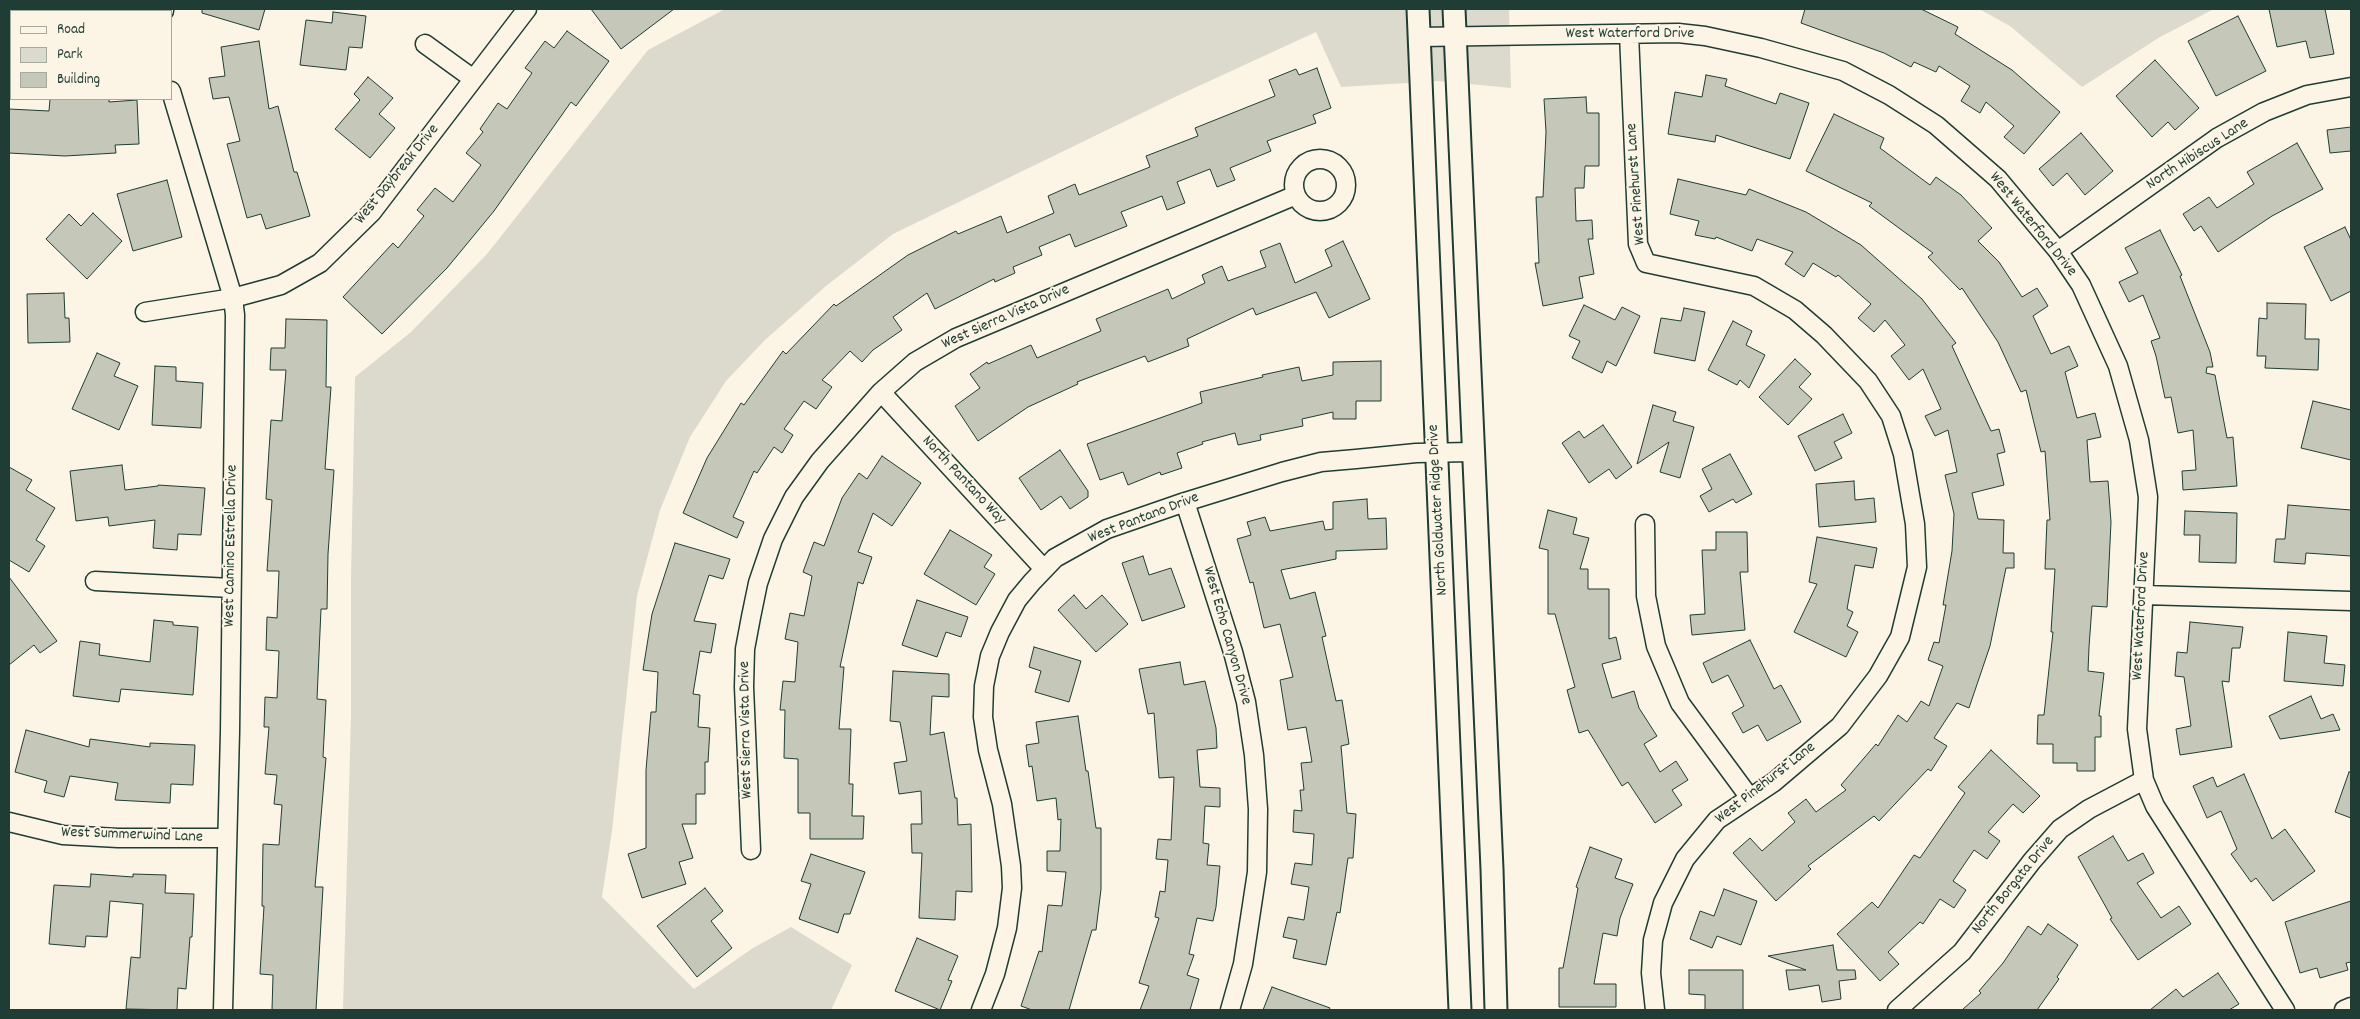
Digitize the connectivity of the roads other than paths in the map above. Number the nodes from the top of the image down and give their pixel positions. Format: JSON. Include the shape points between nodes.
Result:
{"nodes":[{"id":1,"x":527,"y":9,"type":"edge"},
{"id":2,"x":1418,"y":9,"type":"edge"},
{"id":3,"x":1454,"y":9,"type":"edge"},
{"id":4,"x":1629,"y":34,"type":"junction"},
{"id":5,"x":1420,"y":37,"type":"junction"},
{"id":6,"x":1455,"y":37,"type":"junction"},
{"id":7,"x":425,"y":44,"type":"dead end"},
{"id":8,"x":472,"y":78,"type":"junction"},
{"id":9,"x":2351,"y":87,"type":"edge"},
{"id":10,"x":172,"y":94,"type":"edge"},
{"id":11,"x":1296,"y":196,"type":"dead end"},
{"id":12,"x":2058,"y":251,"type":"junction"},
{"id":13,"x":233,"y":298,"type":"junction"},
{"id":14,"x":145,"y":312,"type":"dead end"},
{"id":15,"x":881,"y":392,"type":"junction"},
{"id":16,"x":1437,"y":452,"type":"junction"},
{"id":17,"x":1473,"y":452,"type":"junction"},
{"id":18,"x":1185,"y":502,"type":"junction"},
{"id":19,"x":1645,"y":524,"type":"dead end"},
{"id":20,"x":1044,"y":569,"type":"junction"},
{"id":21,"x":95,"y":581,"type":"dead end"},
{"id":22,"x":231,"y":588,"type":"junction"},
{"id":23,"x":2144,"y":595,"type":"junction"},
{"id":24,"x":2351,"y":601,"type":"edge"},
{"id":25,"x":2144,"y":780,"type":"junction"},
{"id":26,"x":1750,"y":798,"type":"junction"},
{"id":27,"x":9,"y":822,"type":"edge"},
{"id":28,"x":226,"y":838,"type":"junction"},
{"id":29,"x":751,"y":850,"type":"dead end"},
{"id":30,"x":2351,"y":1007,"type":"edge"},
{"id":31,"x":223,"y":1010,"type":"edge"},
{"id":32,"x":980,"y":1010,"type":"edge"},
{"id":33,"x":1230,"y":1010,"type":"edge"},
{"id":34,"x":1460,"y":1010,"type":"edge"},
{"id":35,"x":1496,"y":1010,"type":"edge"},
{"id":36,"x":1655,"y":1010,"type":"edge"},
{"id":37,"x":1897,"y":1010,"type":"edge"},
{"id":38,"x":2285,"y":1010,"type":"edge"},
{"id":39,"x":2344,"y":1010,"type":"edge"}],
"edges":[{"from":1,"to":8,"type":"street","name":"West Daybreak Drive"},
{"from":2,"to":5,"type":"street","name":"North Goldwater Ridge Drive"},
{"from":3,"to":6,"type":"street"},
{"from":4,"to":6,"type":"street","name":"West Waterford Drive"},
{"from":4,"to":12,"type":"street","name":"West Waterford Drive","via":[[1705,36],[1843,71],[1936,125],[1998,179]]},
{"from":4,"to":26,"type":"street","name":"West Pinehurst Lane","via":[[1638,244],[1646,263],[1754,286],[1795,310],[1824,335],[1868,381],[1891,416],[1903,454],[1915,524],[1917,567],[1900,637],[1878,676],[1840,726]]},
{"from":5,"to":6,"type":"street","name":"West Waterford Drive"},
{"from":5,"to":16,"type":"street","name":"North Goldwater Ridge Drive"},
{"from":6,"to":17,"type":"street"},
{"from":7,"to":8,"type":"street"},
{"from":8,"to":13,"type":"street","name":"West Daybreak Drive","via":[[372,212],[320,263],[281,285]]},
{"from":9,"to":12,"type":"street","name":"North Hibiscus Lane","via":[[2307,95],[2264,112],[2217,138]]},
{"from":10,"to":13,"type":"street","name":"West Camino Estrella Drive"},
{"from":11,"to":15,"type":"street","name":"West Sierra Vista Drive","via":[[956,338],[915,362]]},
{"from":12,"to":23,"type":"street","name":"West Waterford Drive","via":[[2081,285],[2102,328],[2118,366],[2138,440],[2148,497]]},
{"from":13,"to":14,"type":"street","name":"West Daybreak Drive"},
{"from":13,"to":22,"type":"street","name":"West Camino Estrella Drive","via":[[235,389]]},
{"from":15,"to":20,"type":"street","name":"North Pantano Way"},
{"from":15,"to":29,"type":"street","name":"West Sierra Vista Drive","via":[[820,461],[794,497],[773,539],[758,583],[745,649],[744,687]]},
{"from":16,"to":17,"type":"street","name":"West Pantano Drive"},
{"from":16,"to":18,"type":"street","name":"West Pantano Drive","via":[[1321,462]]},
{"from":16,"to":34,"type":"street","name":"North Goldwater Ridge Drive"},
{"from":17,"to":35,"type":"street"},
{"from":18,"to":20,"type":"street","name":"West Pantano Drive","via":[[1107,529],[1072,547]]},
{"from":18,"to":33,"type":"street","name":"West Echo Canyon Drive","via":[[1233,652],[1246,702],[1254,755],[1258,809],[1257,872],[1243,964]]},
{"from":19,"to":26,"type":"street","via":[[1646,596],[1656,646],[1680,704]]},
{"from":20,"to":32,"type":"street","name":"West Pantano Drive","via":[[1017,600],[1000,632],[990,656],[984,686],[983,717],[1002,804],[1012,888],[1008,928],[995,974]]},
{"from":21,"to":22,"type":"street"},
{"from":22,"to":28,"type":"street","name":"West Camino Estrella Drive"},
{"from":23,"to":24,"type":"street"},
{"from":23,"to":25,"type":"street","name":"West Waterford Drive","via":[[2137,728]]},
{"from":25,"to":37,"type":"street","name":"North Borgata Drive","via":[[2089,809],[2060,830],[1962,952]]},
{"from":25,"to":38,"type":"street","name":"West Waterford Drive","via":[[2155,806]]},
{"from":26,"to":36,"type":"street","name":"West Pinehurst Lane","via":[[1717,820],[1690,852],[1663,903],[1653,940]]},
{"from":27,"to":28,"type":"street","name":"West Summerwind Lane","via":[[63,835]]},
{"from":28,"to":31,"type":"street","name":"West Camino Estrella Drive"},
{"from":30,"to":39,"type":"street"}]}
